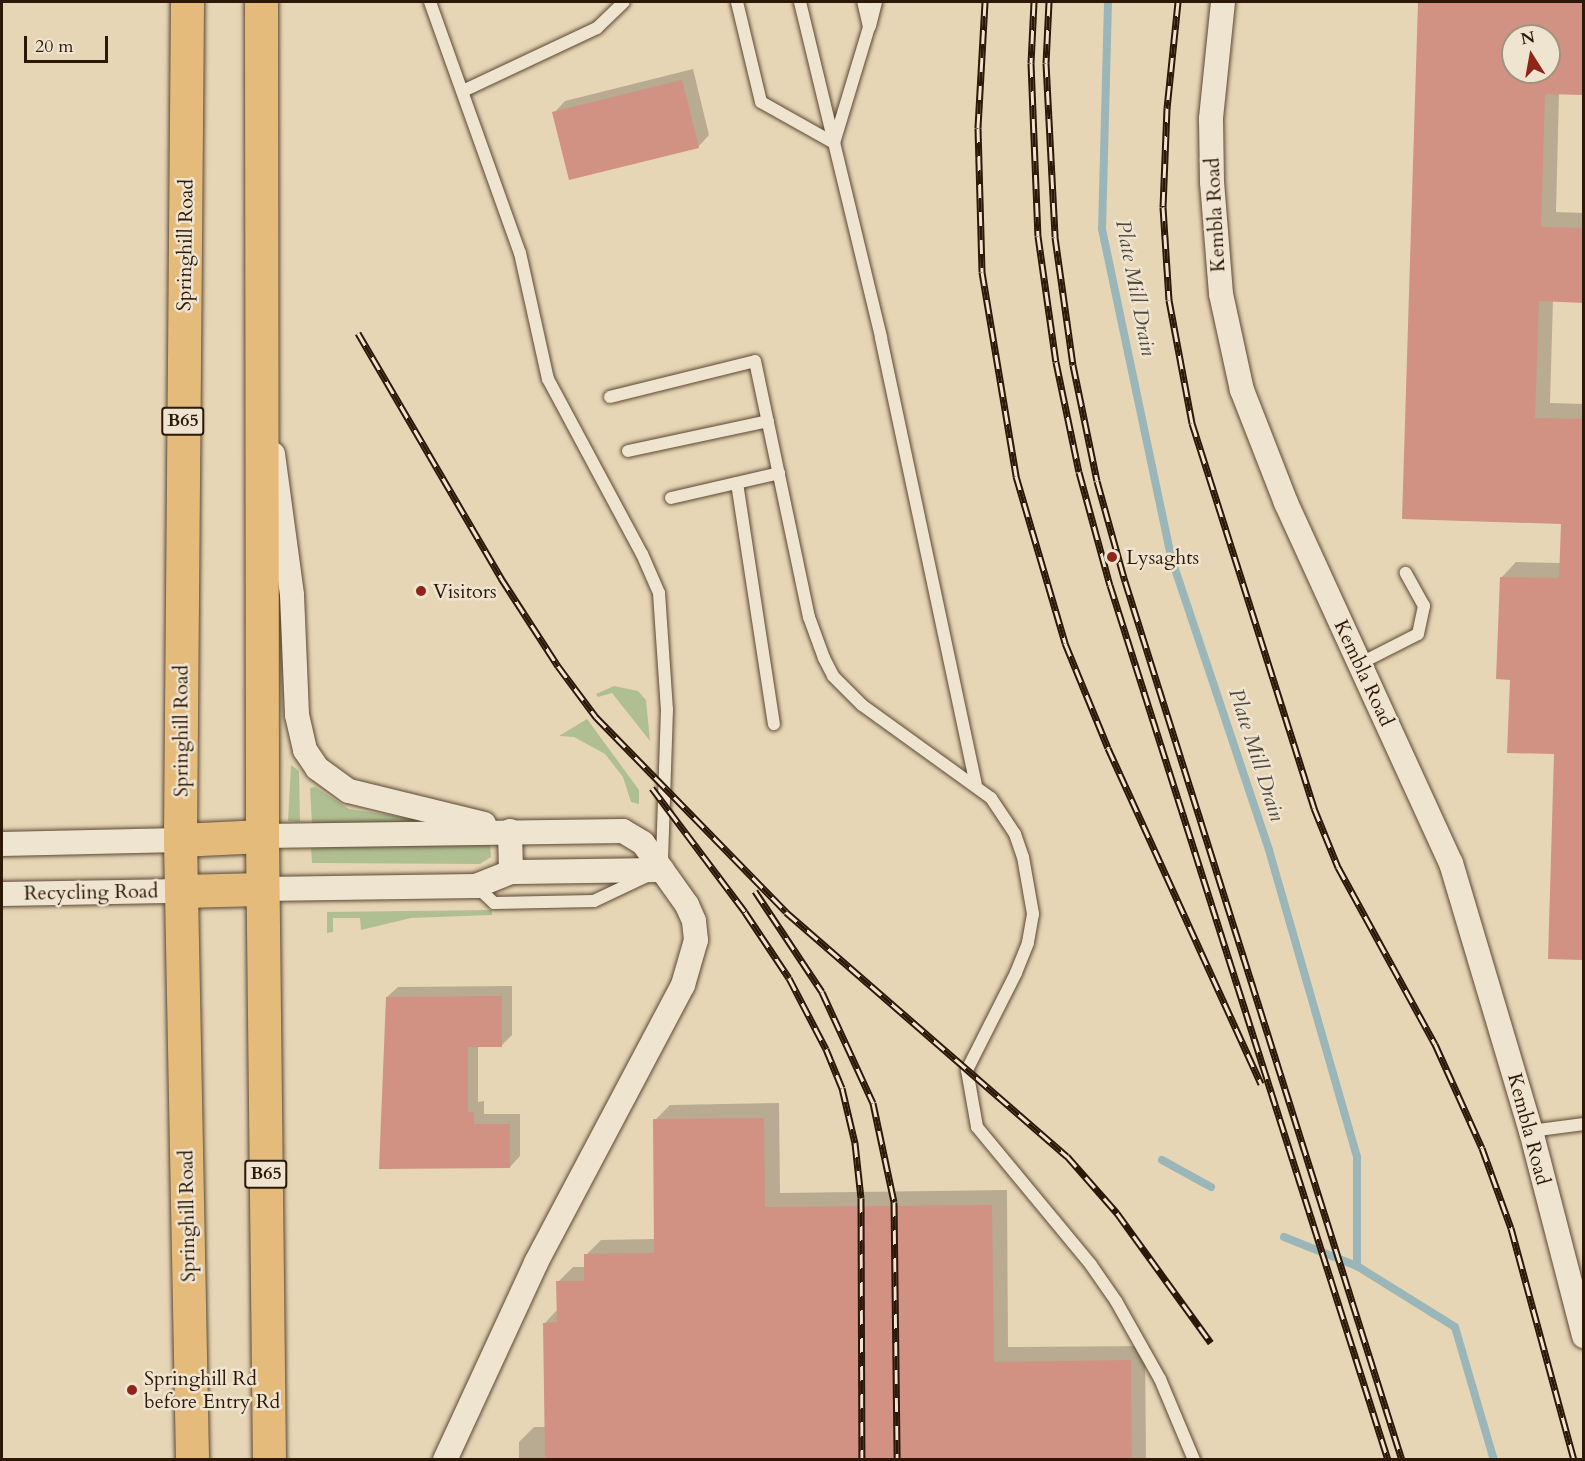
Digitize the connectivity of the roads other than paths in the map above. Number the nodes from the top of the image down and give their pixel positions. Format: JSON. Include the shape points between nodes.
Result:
{"nodes":[{"id":1,"x":187,"y":2,"type":"edge"},
{"id":2,"x":261,"y":2,"type":"edge"},
{"id":3,"x":430,"y":2,"type":"edge"},
{"id":4,"x":624,"y":2,"type":"edge"},
{"id":5,"x":737,"y":2,"type":"edge"},
{"id":6,"x":800,"y":2,"type":"edge"},
{"id":7,"x":863,"y":2,"type":"edge"},
{"id":8,"x":876,"y":2,"type":"edge"},
{"id":9,"x":1223,"y":2,"type":"edge"},
{"id":10,"x":869,"y":27,"type":"junction"},
{"id":11,"x":463,"y":91,"type":"junction"},
{"id":12,"x":834,"y":143,"type":"junction"},
{"id":13,"x":261,"y":369,"type":"junction"},
{"id":14,"x":610,"y":397,"type":"dead end"},
{"id":15,"x":768,"y":421,"type":"junction"},
{"id":16,"x":628,"y":451,"type":"dead end"},
{"id":17,"x":779,"y":473,"type":"junction"},
{"id":18,"x":737,"y":483,"type":"junction"},
{"id":19,"x":671,"y":498,"type":"dead end"},
{"id":20,"x":1406,"y":573,"type":"dead end"},
{"id":21,"x":1359,"y":664,"type":"junction"},
{"id":22,"x":774,"y":724,"type":"dead end"},
{"id":23,"x":976,"y":784,"type":"junction"},
{"id":24,"x":510,"y":831,"type":"junction"},
{"id":25,"x":262,"y":836,"type":"junction"},
{"id":26,"x":180,"y":840,"type":"junction"},
{"id":27,"x":2,"y":844,"type":"edge"},
{"id":28,"x":662,"y":870,"type":"junction"},
{"id":29,"x":511,"y":872,"type":"junction"},
{"id":30,"x":476,"y":886,"type":"junction"},
{"id":31,"x":262,"y":889,"type":"junction"},
{"id":32,"x":182,"y":891,"type":"junction"},
{"id":33,"x":2,"y":894,"type":"edge"},
{"id":34,"x":1584,"y":1124,"type":"edge"},
{"id":35,"x":1531,"y":1131,"type":"junction"},
{"id":36,"x":1584,"y":1336,"type":"edge"},
{"id":37,"x":192,"y":1460,"type":"edge"},
{"id":38,"x":269,"y":1460,"type":"edge"},
{"id":39,"x":445,"y":1460,"type":"edge"},
{"id":40,"x":1194,"y":1460,"type":"edge"}],
"edges":[{"from":1,"to":26,"type":"main road","name":"Springhill Road","number":"B65"},
{"from":2,"to":13,"type":"main road","number":"B65"},
{"from":3,"to":11,"type":"lane"},
{"from":4,"to":11,"type":"lane","via":[[597,28]]},
{"from":5,"to":12,"type":"lane","via":[[761,102]]},
{"from":6,"to":12,"type":"lane"},
{"from":7,"to":10,"type":"lane"},
{"from":8,"to":10,"type":"lane"},
{"from":9,"to":21,"type":"street","name":"Kembla Road","via":[[1211,119],[1212,182],[1216,255],[1229,342],[1242,390],[1286,503]]},
{"from":10,"to":12,"type":"lane"},
{"from":11,"to":28,"type":"lane","via":[[520,253],[548,379],[659,593],[667,709],[661,800]]},
{"from":12,"to":23,"type":"lane","via":[[881,338]]},
{"from":13,"to":24,"type":"street","via":[[291,583],[293,678],[305,750],[317,768],[349,791]]},
{"from":13,"to":25,"type":"main road","number":"B65"},
{"from":14,"to":15,"type":"lane","via":[[755,361]]},
{"from":15,"to":16,"type":"lane"},
{"from":15,"to":17,"type":"lane"},
{"from":17,"to":18,"type":"lane"},
{"from":17,"to":23,"type":"lane","via":[[809,617],[833,676],[862,705]]},
{"from":18,"to":19,"type":"lane"},
{"from":18,"to":22,"type":"lane"},
{"from":20,"to":21,"type":"lane","via":[[1424,606],[1418,634]]},
{"from":21,"to":35,"type":"street","name":"Kembla Road","via":[[1451,863]]},
{"from":23,"to":40,"type":"lane","via":[[1004,814],[1015,834],[1030,886],[1033,914],[1028,943],[1016,973],[967,1070],[976,1127],[1091,1265],[1116,1301],[1160,1379]]},
{"from":24,"to":25,"type":"street"},
{"from":24,"to":28,"type":"street","via":[[627,832],[643,843]]},
{"from":24,"to":29,"type":"street"},
{"from":25,"to":26,"type":"main road"},
{"from":25,"to":31,"type":"main road","number":"B65"},
{"from":26,"to":27,"type":"street"},
{"from":26,"to":32,"type":"main road","name":"Springhill Road","number":"B65"},
{"from":28,"to":29,"type":"street"},
{"from":28,"to":30,"type":"lane","via":[[594,901],[494,903]]},
{"from":28,"to":39,"type":"street","via":[[687,904],[696,932],[683,985],[536,1263]]},
{"from":29,"to":30,"type":"street"},
{"from":30,"to":31,"type":"street"},
{"from":31,"to":32,"type":"main road"},
{"from":31,"to":38,"type":"main road","number":"B65"},
{"from":32,"to":33,"type":"street","name":"Recycling Road"},
{"from":32,"to":37,"type":"main road","name":"Springhill Road","number":"B65"},
{"from":34,"to":35,"type":"lane"},
{"from":35,"to":36,"type":"street","name":"Kembla Road"}]}
